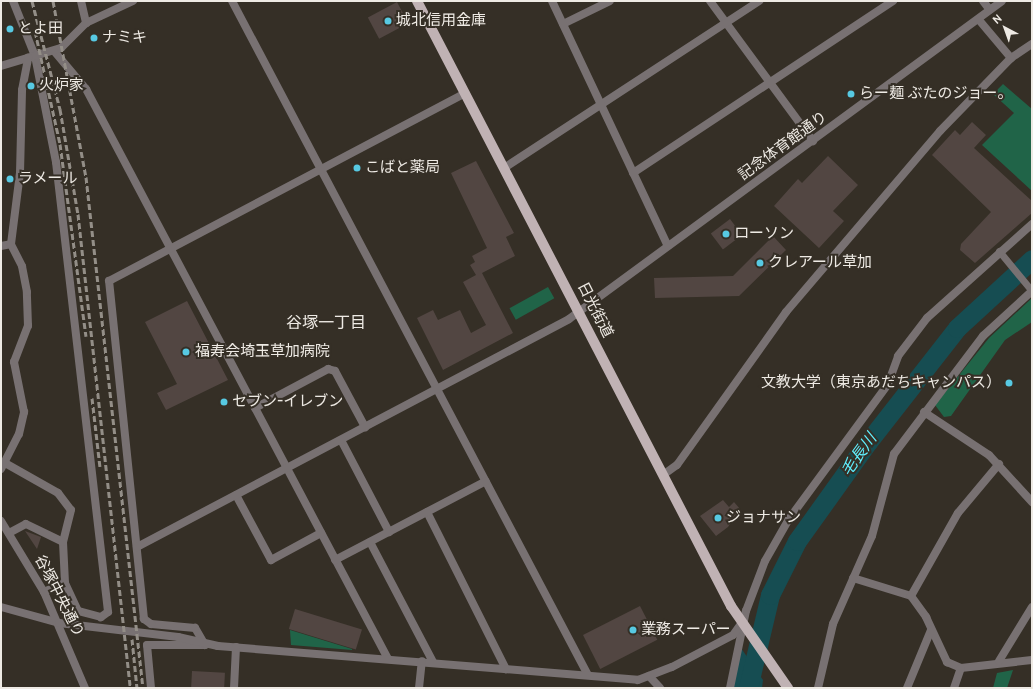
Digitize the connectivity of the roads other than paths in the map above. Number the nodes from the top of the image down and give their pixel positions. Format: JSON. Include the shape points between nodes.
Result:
{"nodes":[{"id":1,"x":13,"y":1,"type":"edge"},
{"id":2,"x":81,"y":1,"type":"edge"},
{"id":3,"x":133,"y":1,"type":"edge"},
{"id":4,"x":232,"y":1,"type":"edge"},
{"id":5,"x":417,"y":1,"type":"edge"},
{"id":6,"x":552,"y":1,"type":"edge"},
{"id":7,"x":610,"y":1,"type":"edge"},
{"id":8,"x":710,"y":1,"type":"edge"},
{"id":9,"x":759,"y":1,"type":"edge"},
{"id":10,"x":893,"y":1,"type":"edge"},
{"id":11,"x":983,"y":1,"type":"edge"},
{"id":12,"x":1002,"y":1,"type":"edge"},
{"id":13,"x":990,"y":10,"type":"junction"},
{"id":14,"x":979,"y":20,"type":"junction"},
{"id":15,"x":86,"y":23,"type":"junction"},
{"id":16,"x":726,"y":23,"type":"junction"},
{"id":17,"x":563,"y":24,"type":"junction"},
{"id":18,"x":1032,"y":44,"type":"edge"},
{"id":19,"x":54,"y":50,"type":"junction"},
{"id":20,"x":32,"y":57,"type":"junction"},
{"id":21,"x":1011,"y":58,"type":"junction"},
{"id":22,"x":1,"y":66,"type":"edge"},
{"id":23,"x":770,"y":83,"type":"junction"},
{"id":24,"x":466,"y":93,"type":"junction"},
{"id":25,"x":602,"y":104,"type":"junction"},
{"id":26,"x":813,"y":141,"type":"junction"},
{"id":27,"x":504,"y":168,"type":"junction"},
{"id":28,"x":321,"y":169,"type":"junction"},
{"id":29,"x":633,"y":173,"type":"junction"},
{"id":30,"x":1032,"y":224,"type":"edge"},
{"id":31,"x":10,"y":244,"type":"junction"},
{"id":32,"x":1,"y":246,"type":"edge"},
{"id":33,"x":668,"y":246,"type":"junction"},
{"id":34,"x":171,"y":248,"type":"junction"},
{"id":35,"x":1000,"y":253,"type":"junction"},
{"id":36,"x":1030,"y":289,"type":"edge"},
{"id":37,"x":579,"y":312,"type":"junction"},
{"id":38,"x":437,"y":389,"type":"junction"},
{"id":39,"x":255,"y":408,"type":"junction"},
{"id":40,"x":924,"y":412,"type":"junction"},
{"id":41,"x":365,"y":427,"type":"junction"},
{"id":42,"x":341,"y":440,"type":"junction"},
{"id":43,"x":999,"y":464,"type":"junction"},
{"id":44,"x":3,"y":466,"type":"edge"},
{"id":45,"x":288,"y":468,"type":"junction"},
{"id":46,"x":663,"y":475,"type":"junction"},
{"id":47,"x":486,"y":481,"type":"junction"},
{"id":48,"x":236,"y":495,"type":"junction"},
{"id":49,"x":1032,"y":502,"type":"edge"},
{"id":50,"x":427,"y":512,"type":"junction"},
{"id":51,"x":1,"y":521,"type":"edge"},
{"id":52,"x":389,"y":532,"type":"junction"},
{"id":53,"x":9,"y":533,"type":"junction"},
{"id":54,"x":321,"y":533,"type":"junction"},
{"id":55,"x":63,"y":542,"type":"junction"},
{"id":56,"x":370,"y":542,"type":"junction"},
{"id":57,"x":137,"y":548,"type":"junction"},
{"id":58,"x":335,"y":560,"type":"junction"},
{"id":59,"x":853,"y":578,"type":"junction"},
{"id":60,"x":65,"y":583,"type":"junction"},
{"id":61,"x":44,"y":592,"type":"junction"},
{"id":62,"x":911,"y":596,"type":"junction"},
{"id":63,"x":1,"y":607,"type":"edge"},
{"id":64,"x":1032,"y":607,"type":"edge"},
{"id":65,"x":59,"y":623,"type":"junction"},
{"id":66,"x":744,"y":628,"type":"junction"},
{"id":67,"x":931,"y":630,"type":"junction"},
{"id":68,"x":205,"y":645,"type":"junction"},
{"id":69,"x":236,"y":647,"type":"junction"},
{"id":70,"x":388,"y":659,"type":"junction"},
{"id":71,"x":1032,"y":660,"type":"edge"},
{"id":72,"x":422,"y":661,"type":"junction"},
{"id":73,"x":999,"y":661,"type":"junction"},
{"id":74,"x":433,"y":662,"type":"junction"},
{"id":75,"x":961,"y":668,"type":"junction"},
{"id":76,"x":506,"y":669,"type":"junction"},
{"id":77,"x":776,"y":674,"type":"junction"},
{"id":78,"x":588,"y":676,"type":"junction"},
{"id":79,"x":650,"y":676,"type":"junction"},
{"id":80,"x":85,"y":688,"type":"edge"},
{"id":81,"x":151,"y":688,"type":"edge"},
{"id":82,"x":234,"y":688,"type":"edge"},
{"id":83,"x":419,"y":688,"type":"edge"},
{"id":84,"x":660,"y":688,"type":"edge"},
{"id":85,"x":730,"y":688,"type":"edge"},
{"id":86,"x":781,"y":688,"type":"edge"},
{"id":87,"x":788,"y":688,"type":"edge"},
{"id":88,"x":818,"y":688,"type":"edge"},
{"id":89,"x":906,"y":688,"type":"edge"},
{"id":90,"x":954,"y":688,"type":"edge"}],
"edges":[{"from":1,"to":20,"type":"street"},
{"from":2,"to":15,"type":"street"},
{"from":3,"to":15,"type":"street"},
{"from":4,"to":28,"type":"street"},
{"from":5,"to":24,"type":"main road","name":"日光街道"},
{"from":6,"to":17,"type":"street"},
{"from":7,"to":17,"type":"street"},
{"from":8,"to":16,"type":"street"},
{"from":9,"to":16,"type":"street"},
{"from":10,"to":23,"type":"street"},
{"from":11,"to":13,"type":"street"},
{"from":12,"to":13,"type":"street","name":"記念体育館通り"},
{"from":13,"to":14,"type":"street","name":"記念体育館通り"},
{"from":14,"to":21,"type":"street"},
{"from":14,"to":26,"type":"street","name":"記念体育館通り"},
{"from":15,"to":19,"type":"street","via":[[61,48]]},
{"from":16,"to":23,"type":"street"},
{"from":16,"to":25,"type":"street"},
{"from":17,"to":25,"type":"street"},
{"from":18,"to":21,"type":"street"},
{"from":19,"to":20,"type":"street"},
{"from":19,"to":34,"type":"street","via":[[86,89]]},
{"from":20,"to":22,"type":"street"},
{"from":20,"to":31,"type":"street","via":[[22,90],[20,173]]},
{"from":20,"to":60,"type":"street","via":[[61,199],[108,612],[101,617],[78,612]]},
{"from":21,"to":46,"type":"street","via":[[940,131],[786,312],[677,465]]},
{"from":23,"to":26,"type":"street"},
{"from":23,"to":29,"type":"street"},
{"from":24,"to":27,"type":"main road","name":"日光街道"},
{"from":24,"to":28,"type":"street"},
{"from":25,"to":27,"type":"street"},
{"from":25,"to":29,"type":"street"},
{"from":26,"to":33,"type":"street","name":"記念体育館通り"},
{"from":27,"to":37,"type":"main road","name":"日光街道"},
{"from":28,"to":34,"type":"street"},
{"from":28,"to":38,"type":"street"},
{"from":29,"to":33,"type":"street"},
{"from":30,"to":35,"type":"street"},
{"from":31,"to":32,"type":"street"},
{"from":31,"to":44,"type":"street","via":[[22,266],[28,326],[14,362],[24,412],[19,434]]},
{"from":33,"to":37,"type":"street","name":"記念体育館通り"},
{"from":34,"to":39,"type":"street"},
{"from":34,"to":57,"type":"street","via":[[108,281]]},
{"from":35,"to":36,"type":"street"},
{"from":35,"to":66,"type":"street","via":[[946,298],[898,356],[888,384],[800,503],[771,550]]},
{"from":36,"to":40,"type":"street","via":[[983,336]]},
{"from":37,"to":38,"type":"street","name":"記念体育館通り"},
{"from":37,"to":46,"type":"main road","name":"日光街道"},
{"from":38,"to":41,"type":"street","name":"記念体育館通り"},
{"from":38,"to":47,"type":"street"},
{"from":39,"to":41,"type":"street","via":[[328,369],[335,371]]},
{"from":39,"to":45,"type":"street"},
{"from":40,"to":43,"type":"street"},
{"from":40,"to":59,"type":"street","via":[[894,454],[872,536]]},
{"from":41,"to":42,"type":"street","name":"記念体育館通り"},
{"from":42,"to":45,"type":"street","name":"記念体育館通り"},
{"from":42,"to":52,"type":"street"},
{"from":43,"to":49,"type":"street"},
{"from":43,"to":62,"type":"street","via":[[958,513]]},
{"from":44,"to":55,"type":"street","via":[[58,493],[66,501],[71,510]]},
{"from":45,"to":48,"type":"street","name":"記念体育館通り"},
{"from":45,"to":54,"type":"street"},
{"from":46,"to":66,"type":"main road","name":"日光街道"},
{"from":47,"to":50,"type":"street"},
{"from":47,"to":78,"type":"street"},
{"from":48,"to":54,"type":"street","via":[[271,560]]},
{"from":48,"to":57,"type":"street","name":"記念体育館通り"},
{"from":50,"to":52,"type":"street"},
{"from":50,"to":76,"type":"street"},
{"from":51,"to":53,"type":"street","name":"谷塚中央通り"},
{"from":52,"to":56,"type":"street"},
{"from":53,"to":55,"type":"street","via":[[26,524]]},
{"from":53,"to":61,"type":"street","name":"谷塚中央通り"},
{"from":54,"to":58,"type":"street"},
{"from":55,"to":60,"type":"street"},
{"from":56,"to":58,"type":"street"},
{"from":56,"to":74,"type":"street"},
{"from":57,"to":68,"type":"street","via":[[144,619],[151,624],[195,628]]},
{"from":58,"to":70,"type":"street"},
{"from":59,"to":62,"type":"street"},
{"from":59,"to":88,"type":"street","via":[[833,624]]},
{"from":60,"to":61,"type":"street"},
{"from":61,"to":65,"type":"street","name":"谷塚中央通り"},
{"from":62,"to":67,"type":"street"},
{"from":63,"to":65,"type":"street"},
{"from":64,"to":73,"type":"street"},
{"from":65,"to":68,"type":"street","via":[[178,637]]},
{"from":65,"to":80,"type":"street","name":"谷塚中央通り"},
{"from":66,"to":77,"type":"main road","name":"日光街道"},
{"from":66,"to":79,"type":"street"},
{"from":66,"to":85,"type":"street"},
{"from":67,"to":75,"type":"street","via":[[947,662]]},
{"from":67,"to":89,"type":"street"},
{"from":68,"to":69,"type":"street"},
{"from":68,"to":81,"type":"street","via":[[147,645]]},
{"from":69,"to":70,"type":"street"},
{"from":69,"to":82,"type":"street"},
{"from":70,"to":72,"type":"street"},
{"from":71,"to":73,"type":"street"},
{"from":72,"to":74,"type":"street"},
{"from":72,"to":83,"type":"street"},
{"from":73,"to":75,"type":"street"},
{"from":74,"to":76,"type":"street"},
{"from":75,"to":90,"type":"street"},
{"from":76,"to":78,"type":"street"},
{"from":77,"to":86,"type":"main road"},
{"from":77,"to":87,"type":"main road"},
{"from":78,"to":79,"type":"street","via":[[638,680]]},
{"from":79,"to":84,"type":"street"}]}
